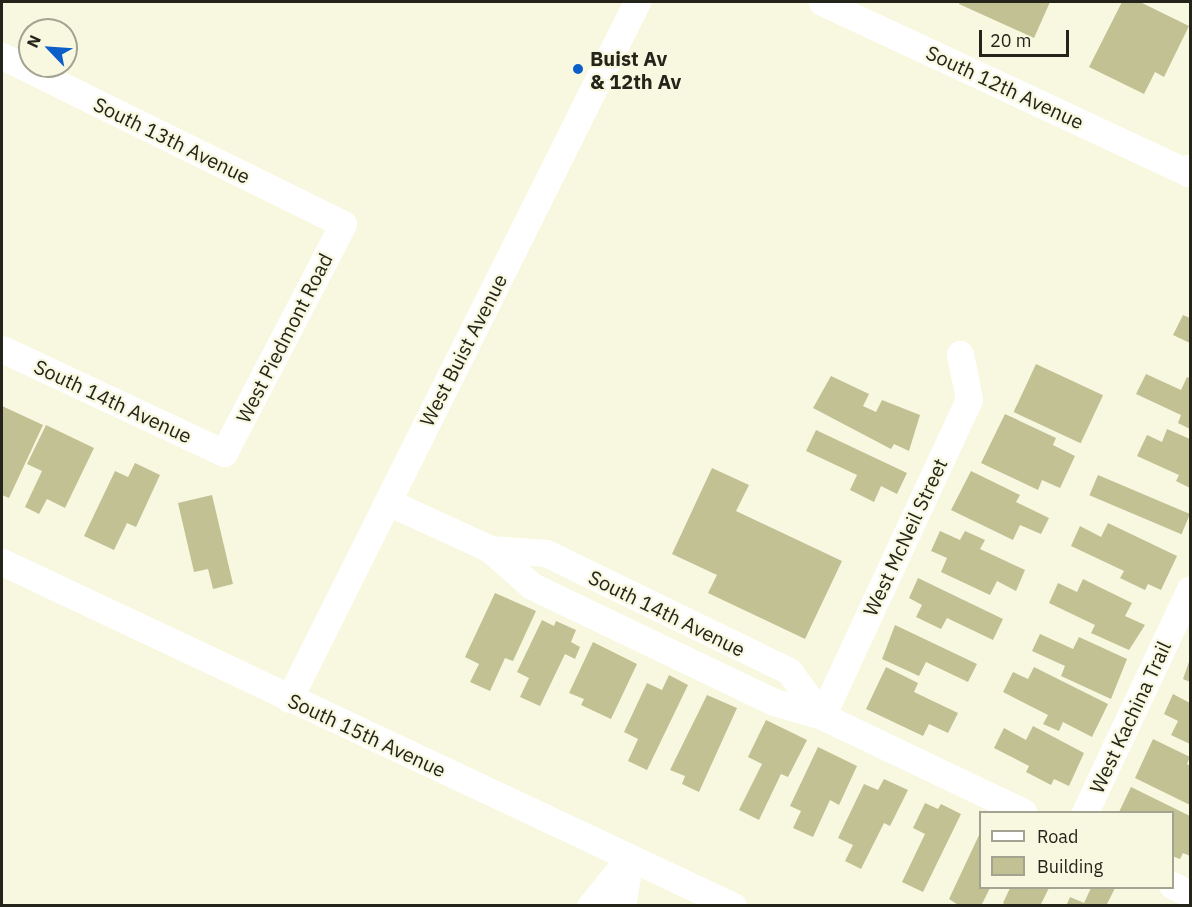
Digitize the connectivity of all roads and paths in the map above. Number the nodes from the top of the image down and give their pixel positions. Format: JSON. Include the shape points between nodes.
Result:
{"nodes":[{"id":1,"x":637,"y":2,"type":"edge"},
{"id":2,"x":822,"y":2,"type":"edge"},
{"id":3,"x":875,"y":13,"type":"edge"},
{"id":4,"x":2,"y":56,"type":"edge"},
{"id":5,"x":1189,"y":170,"type":"edge"},
{"id":6,"x":343,"y":224,"type":"joint"},
{"id":7,"x":2,"y":349,"type":"edge"},
{"id":8,"x":960,"y":354,"type":"dead end"},
{"id":9,"x":224,"y":453,"type":"joint"},
{"id":10,"x":388,"y":502,"type":"junction"},
{"id":11,"x":490,"y":549,"type":"junction"},
{"id":12,"x":2,"y":562,"type":"edge"},
{"id":13,"x":584,"y":573,"type":"junction"},
{"id":14,"x":1191,"y":589,"type":"edge"},
{"id":15,"x":569,"y":603,"type":"junction"},
{"id":16,"x":289,"y":699,"type":"junction"},
{"id":17,"x":822,"y":716,"type":"junction"},
{"id":18,"x":1019,"y":811,"type":"edge"},
{"id":19,"x":1086,"y":811,"type":"edge"},
{"id":20,"x":630,"y":857,"type":"junction"},
{"id":21,"x":1174,"y":886,"type":"edge"},
{"id":22,"x":1191,"y":894,"type":"edge"},
{"id":23,"x":590,"y":906,"type":"edge"},
{"id":24,"x":622,"y":906,"type":"edge"},
{"id":25,"x":733,"y":906,"type":"edge"}],
"edges":[{"from":1,"to":10,"type":"street","name":"West Buist Avenue"},
{"from":2,"to":3,"type":"street","name":"South 12th Avenue"},
{"from":3,"to":5,"type":"street","name":"South 12th Avenue"},
{"from":4,"to":6,"type":"street","name":"South 13th Avenue"},
{"from":6,"to":9,"type":"street","name":"West Piedmont Road"},
{"from":7,"to":9,"type":"street","name":"South 14th Avenue"},
{"from":8,"to":17,"type":"street","name":"West McNeil Street","via":[[969,399]]},
{"from":10,"to":11,"type":"street","name":"South 14th Avenue"},
{"from":10,"to":16,"type":"street","name":"West Buist Avenue"},
{"from":11,"to":13,"type":"street","name":"South 14th Avenue","via":[[546,553]]},
{"from":11,"to":15,"type":"street","name":"South 14th Avenue","via":[[532,586]]},
{"from":12,"to":16,"type":"street","name":"South 15th Avenue"},
{"from":13,"to":15,"type":"street"},
{"from":13,"to":17,"type":"street","name":"South 14th Avenue","via":[[789,672]]},
{"from":14,"to":19,"type":"street","name":"West Kachina Trail"},
{"from":15,"to":17,"type":"street","name":"South 14th Avenue","via":[[774,702]]},
{"from":16,"to":20,"type":"street","name":"South 15th Avenue"},
{"from":17,"to":18,"type":"street","name":"South 14th Avenue"},
{"from":20,"to":23,"type":"street"},
{"from":20,"to":24,"type":"street"},
{"from":20,"to":25,"type":"street","name":"South 15th Avenue"},
{"from":21,"to":22,"type":"street"}]}
